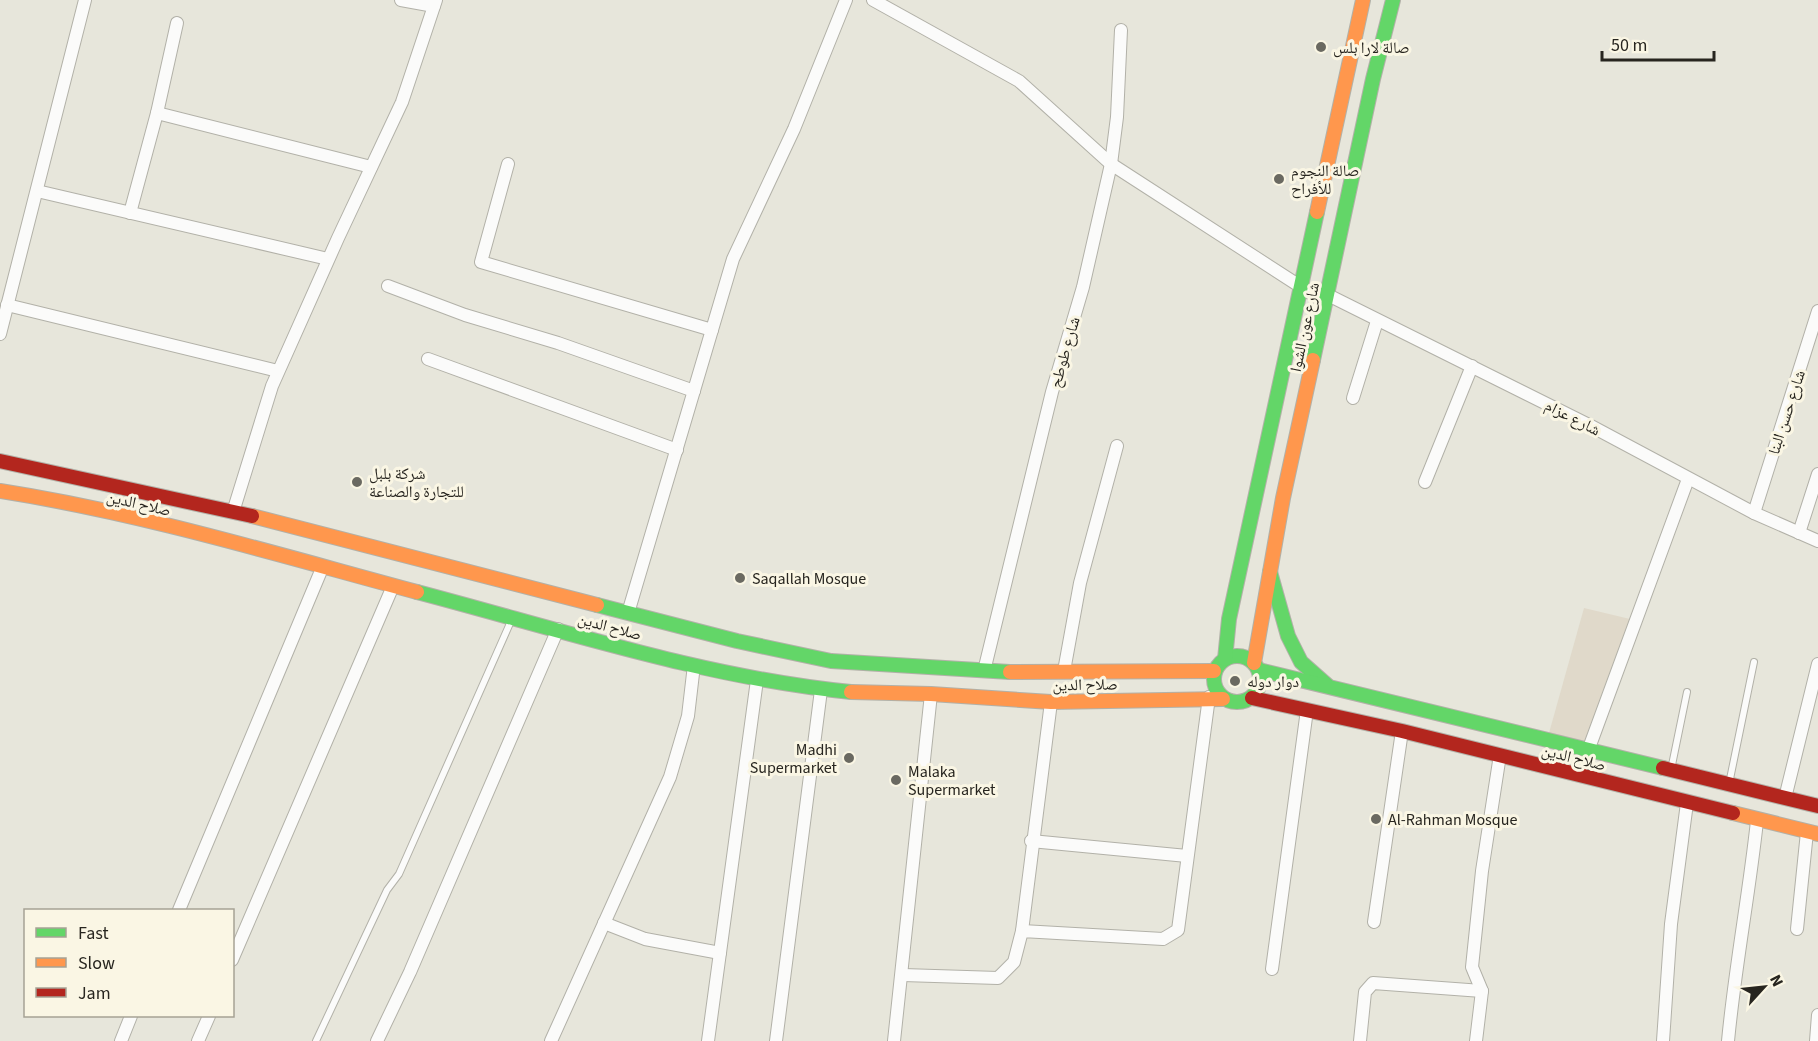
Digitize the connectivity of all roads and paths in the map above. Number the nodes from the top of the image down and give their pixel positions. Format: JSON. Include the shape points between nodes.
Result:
{"nodes":[{"id":1,"x":85,"y":0,"type":"edge"},
{"id":2,"x":401,"y":0,"type":"edge"},
{"id":3,"x":846,"y":0,"type":"edge"},
{"id":4,"x":873,"y":0,"type":"edge"},
{"id":5,"x":1363,"y":0,"type":"edge"},
{"id":6,"x":1393,"y":0,"type":"edge"},
{"id":7,"x":435,"y":3,"type":"edge"},
{"id":8,"x":177,"y":23,"type":"dead end"},
{"id":9,"x":1121,"y":30,"type":"dead end"},
{"id":10,"x":158,"y":113,"type":"junction"},
{"id":11,"x":508,"y":164,"type":"dead end"},
{"id":12,"x":1112,"y":164,"type":"junction"},
{"id":13,"x":371,"y":167,"type":"junction"},
{"id":14,"x":37,"y":191,"type":"junction"},
{"id":15,"x":130,"y":213,"type":"junction"},
{"id":16,"x":328,"y":259,"type":"junction"},
{"id":17,"x":388,"y":286,"type":"dead end"},
{"id":18,"x":1302,"y":287,"type":"junction"},
{"id":19,"x":1327,"y":299,"type":"junction"},
{"id":20,"x":7,"y":305,"type":"junction"},
{"id":21,"x":1818,"y":311,"type":"edge"},
{"id":22,"x":1377,"y":321,"type":"junction"},
{"id":23,"x":712,"y":330,"type":"junction"},
{"id":24,"x":0,"y":334,"type":"edge"},
{"id":25,"x":428,"y":359,"type":"dead end"},
{"id":26,"x":1472,"y":366,"type":"junction"},
{"id":27,"x":278,"y":371,"type":"junction"},
{"id":28,"x":694,"y":391,"type":"junction"},
{"id":29,"x":1353,"y":398,"type":"dead end"},
{"id":30,"x":1117,"y":446,"type":"dead end"},
{"id":31,"x":677,"y":450,"type":"junction"},
{"id":32,"x":0,"y":461,"type":"edge"},
{"id":33,"x":1818,"y":474,"type":"edge"},
{"id":34,"x":1688,"y":479,"type":"junction"},
{"id":35,"x":1425,"y":482,"type":"dead end"},
{"id":36,"x":0,"y":491,"type":"edge"},
{"id":37,"x":233,"y":512,"type":"junction"},
{"id":38,"x":1754,"y":513,"type":"junction"},
{"id":39,"x":1799,"y":533,"type":"junction"},
{"id":40,"x":1818,"y":540,"type":"edge"},
{"id":41,"x":322,"y":567,"type":"junction"},
{"id":42,"x":1270,"y":572,"type":"junction"},
{"id":43,"x":393,"y":586,"type":"junction"},
{"id":44,"x":628,"y":613,"type":"junction"},
{"id":45,"x":512,"y":618,"type":"junction"},
{"id":46,"x":558,"y":629,"type":"junction"},
{"id":47,"x":1225,"y":659,"type":"junction"},
{"id":48,"x":1754,"y":662,"type":"dead end"},
{"id":49,"x":1818,"y":664,"type":"edge"},
{"id":50,"x":694,"y":665,"type":"junction"},
{"id":51,"x":1256,"y":666,"type":"junction"},
{"id":52,"x":984,"y":671,"type":"junction"},
{"id":53,"x":1064,"y":671,"type":"junction"},
{"id":54,"x":1214,"y":671,"type":"junction"},
{"id":55,"x":757,"y":680,"type":"junction"},
{"id":56,"x":1331,"y":687,"type":"junction"},
{"id":57,"x":821,"y":690,"type":"junction"},
{"id":58,"x":1687,"y":692,"type":"dead end"},
{"id":59,"x":932,"y":694,"type":"junction"},
{"id":60,"x":1216,"y":698,"type":"junction"},
{"id":61,"x":1252,"y":698,"type":"junction"},
{"id":62,"x":1051,"y":702,"type":"junction"},
{"id":63,"x":1307,"y":710,"type":"junction"},
{"id":64,"x":1402,"y":731,"type":"junction"},
{"id":65,"x":1589,"y":748,"type":"junction"},
{"id":66,"x":1500,"y":755,"type":"junction"},
{"id":67,"x":1671,"y":771,"type":"junction"},
{"id":68,"x":1729,"y":786,"type":"junction"},
{"id":69,"x":1785,"y":798,"type":"junction"},
{"id":70,"x":1687,"y":803,"type":"junction"},
{"id":71,"x":1818,"y":806,"type":"edge"},
{"id":72,"x":1756,"y":821,"type":"junction"},
{"id":73,"x":1813,"y":833,"type":"edge"},
{"id":74,"x":1031,"y":841,"type":"junction"},
{"id":75,"x":1187,"y":856,"type":"junction"},
{"id":76,"x":179,"y":909,"type":"edge"},
{"id":77,"x":1374,"y":922,"type":"dead end"},
{"id":78,"x":604,"y":923,"type":"junction"},
{"id":79,"x":1797,"y":929,"type":"dead end"},
{"id":80,"x":1022,"y":930,"type":"junction"},
{"id":81,"x":720,"y":953,"type":"junction"},
{"id":82,"x":234,"y":955,"type":"edge"},
{"id":83,"x":1272,"y":969,"type":"dead end"},
{"id":84,"x":903,"y":975,"type":"junction"},
{"id":85,"x":1482,"y":991,"type":"junction"},
{"id":86,"x":1818,"y":1016,"type":"edge"},
{"id":87,"x":131,"y":1017,"type":"edge"},
{"id":88,"x":209,"y":1017,"type":"edge"},
{"id":89,"x":121,"y":1041,"type":"edge"},
{"id":90,"x":198,"y":1041,"type":"edge"},
{"id":91,"x":316,"y":1041,"type":"edge"},
{"id":92,"x":377,"y":1041,"type":"edge"},
{"id":93,"x":551,"y":1041,"type":"edge"},
{"id":94,"x":708,"y":1041,"type":"edge"},
{"id":95,"x":776,"y":1041,"type":"edge"},
{"id":96,"x":894,"y":1041,"type":"edge"},
{"id":97,"x":1360,"y":1041,"type":"edge"},
{"id":98,"x":1476,"y":1041,"type":"edge"},
{"id":99,"x":1663,"y":1041,"type":"edge"},
{"id":100,"x":1728,"y":1041,"type":"edge"},
{"id":101,"x":1816,"y":1041,"type":"edge"}],
"edges":[{"from":1,"to":14,"type":"street"},
{"from":2,"to":7,"type":"street"},
{"from":3,"to":23,"type":"street","via":[[794,129],[733,259]]},
{"from":4,"to":12,"type":"street","name":"شارع عزام","via":[[1019,81]]},
{"from":5,"to":18,"type":"main road","name":"شارع عون الشوا"},
{"from":6,"to":19,"type":"main road","name":"شارع عون الشوا"},
{"from":7,"to":13,"type":"street","via":[[402,102]]},
{"from":8,"to":10,"type":"street"},
{"from":9,"to":12,"type":"street","name":"شارع طوطح"},
{"from":10,"to":13,"type":"street"},
{"from":10,"to":15,"type":"street"},
{"from":11,"to":23,"type":"street","via":[[481,262]]},
{"from":12,"to":18,"type":"street","name":"شارع عزام"},
{"from":12,"to":52,"type":"street","name":"شارع طوطح"},
{"from":13,"to":16,"type":"street"},
{"from":14,"to":15,"type":"street"},
{"from":14,"to":20,"type":"street"},
{"from":15,"to":16,"type":"street"},
{"from":16,"to":27,"type":"street"},
{"from":17,"to":28,"type":"street"},
{"from":18,"to":19,"type":"street","name":"شارع عزام"},
{"from":18,"to":47,"type":"main road","name":"شارع عون الشوا","via":[[1229,619]]},
{"from":19,"to":22,"type":"street","name":"شارع عزام"},
{"from":19,"to":42,"type":"main road","name":"شارع عون الشوا"},
{"from":20,"to":24,"type":"street"},
{"from":20,"to":27,"type":"street"},
{"from":21,"to":38,"type":"street","name":"شارع حسن البنا"},
{"from":22,"to":26,"type":"street","name":"شارع عزام"},
{"from":22,"to":29,"type":"street"},
{"from":23,"to":28,"type":"street"},
{"from":25,"to":31,"type":"street"},
{"from":26,"to":34,"type":"street","name":"شارع عزام"},
{"from":26,"to":35,"type":"street"},
{"from":27,"to":37,"type":"street"},
{"from":28,"to":31,"type":"street"},
{"from":30,"to":53,"type":"street","via":[[1080,583]]},
{"from":31,"to":44,"type":"street"},
{"from":32,"to":37,"type":"main road","name":"صلاح الدين"},
{"from":33,"to":39,"type":"street"},
{"from":34,"to":38,"type":"street","name":"شارع عزام"},
{"from":34,"to":65,"type":"street"},
{"from":36,"to":41,"type":"main road","name":"صلاح الدين","via":[[58,500]]},
{"from":37,"to":44,"type":"main road","name":"صلاح الدين"},
{"from":38,"to":39,"type":"street","name":"شارع عزام"},
{"from":39,"to":40,"type":"street","name":"شارع عزام"},
{"from":41,"to":43,"type":"main road","name":"صلاح الدين"},
{"from":41,"to":76,"type":"street"},
{"from":42,"to":51,"type":"main road","name":"شارع عون الشوا"},
{"from":42,"to":56,"type":"main road","via":[[1288,636],[1301,662]]},
{"from":43,"to":45,"type":"main road","name":"صلاح الدين"},
{"from":43,"to":82,"type":"street"},
{"from":44,"to":52,"type":"main road","name":"صلاح الدين","via":[[831,662]]},
{"from":45,"to":46,"type":"main road","name":"صلاح الدين"},
{"from":45,"to":91,"type":"lane","via":[[399,874],[387,890]]},
{"from":46,"to":50,"type":"main road","name":"صلاح الدين"},
{"from":46,"to":92,"type":"street"},
{"from":47,"to":51,"type":"main road","via":[[1240,656]]},
{"from":47,"to":54,"type":"main road"},
{"from":48,"to":68,"type":"lane"},
{"from":49,"to":69,"type":"street"},
{"from":50,"to":55,"type":"main road","name":"صلاح الدين"},
{"from":50,"to":78,"type":"street","via":[[680,750]]},
{"from":51,"to":56,"type":"main road","name":"صلاح الدين"},
{"from":51,"to":61,"type":"main road","via":[[1260,685]]},
{"from":52,"to":53,"type":"main road","name":"صلاح الدين"},
{"from":53,"to":54,"type":"main road","name":"صلاح الدين"},
{"from":54,"to":60,"type":"main road"},
{"from":55,"to":57,"type":"main road","name":"صلاح الدين"},
{"from":55,"to":81,"type":"street"},
{"from":56,"to":65,"type":"main road","name":"صلاح الدين"},
{"from":57,"to":59,"type":"main road","name":"صلاح الدين"},
{"from":57,"to":95,"type":"street"},
{"from":58,"to":67,"type":"lane"},
{"from":59,"to":62,"type":"main road","name":"صلاح الدين"},
{"from":59,"to":84,"type":"street"},
{"from":60,"to":61,"type":"main road","via":[[1238,703]]},
{"from":60,"to":62,"type":"main road","name":"صلاح الدين"},
{"from":60,"to":75,"type":"street"},
{"from":61,"to":63,"type":"main road","name":"صلاح الدين"},
{"from":62,"to":74,"type":"street"},
{"from":63,"to":64,"type":"main road","name":"صلاح الدين"},
{"from":63,"to":83,"type":"street"},
{"from":64,"to":66,"type":"main road","name":"صلاح الدين"},
{"from":64,"to":77,"type":"street"},
{"from":65,"to":67,"type":"main road","name":"صلاح الدين"},
{"from":66,"to":70,"type":"main road","name":"صلاح الدين"},
{"from":66,"to":85,"type":"street","via":[[1472,967]]},
{"from":67,"to":68,"type":"main road","name":"صلاح الدين"},
{"from":68,"to":69,"type":"main road","name":"صلاح الدين"},
{"from":69,"to":71,"type":"main road","name":"صلاح الدين"},
{"from":70,"to":72,"type":"main road","name":"صلاح الدين"},
{"from":70,"to":99,"type":"street","via":[[1671,924]]},
{"from":72,"to":73,"type":"main road","name":"صلاح الدين"},
{"from":72,"to":100,"type":"street"},
{"from":73,"to":79,"type":"street"},
{"from":74,"to":75,"type":"street"},
{"from":74,"to":80,"type":"street"},
{"from":75,"to":80,"type":"street","via":[[1178,930],[1163,939]]},
{"from":78,"to":81,"type":"street","via":[[645,939]]},
{"from":78,"to":93,"type":"street"},
{"from":80,"to":84,"type":"street","via":[[1014,962],[998,978]]},
{"from":81,"to":94,"type":"street"},
{"from":84,"to":96,"type":"street"},
{"from":85,"to":97,"type":"street","via":[[1373,983],[1365,992]]},
{"from":85,"to":98,"type":"street"},
{"from":86,"to":101,"type":"street"},
{"from":87,"to":89,"type":"street"},
{"from":88,"to":90,"type":"street"}]}
